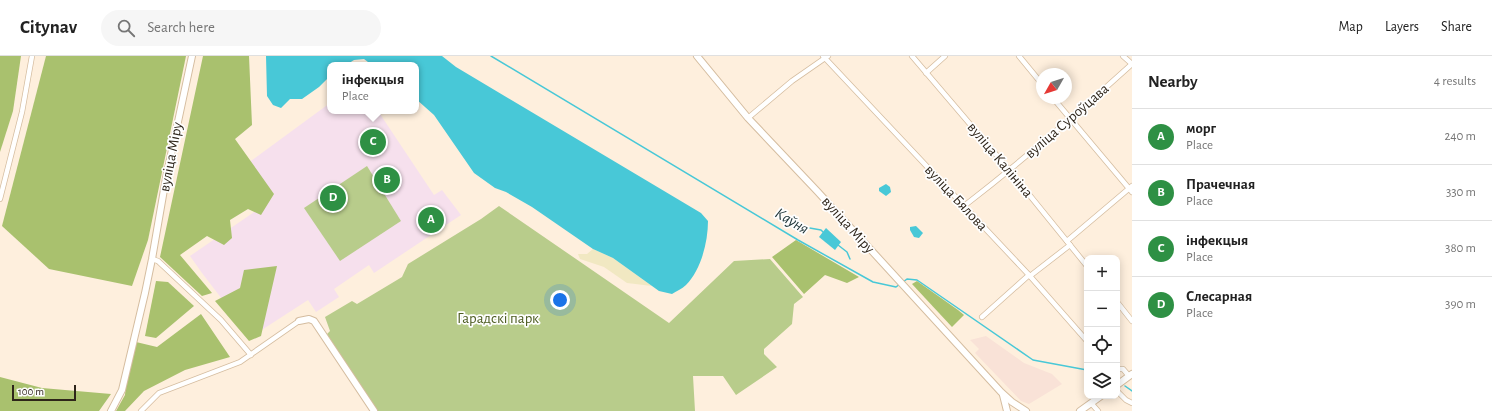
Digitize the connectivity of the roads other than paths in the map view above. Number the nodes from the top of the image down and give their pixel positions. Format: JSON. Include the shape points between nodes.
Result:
{"nodes":[{"id":1,"x":32,"y":56,"type":"edge"},
{"id":2,"x":192,"y":56,"type":"edge"},
{"id":3,"x":697,"y":56,"type":"edge"},
{"id":4,"x":912,"y":56,"type":"edge"},
{"id":5,"x":945,"y":56,"type":"edge"},
{"id":6,"x":1019,"y":56,"type":"edge"},
{"id":7,"x":1123,"y":56,"type":"edge"},
{"id":8,"x":826,"y":57,"type":"edge"},
{"id":9,"x":1132,"y":64,"type":"edge"},
{"id":10,"x":926,"y":73,"type":"junction"},
{"id":11,"x":1036,"y":77,"type":"edge"},
{"id":12,"x":1058,"y":104,"type":"edge"},
{"id":13,"x":748,"y":118,"type":"junction"},
{"id":14,"x":1070,"y":120,"type":"junction"},
{"id":15,"x":1010,"y":171,"type":"junction"},
{"id":16,"x":1131,"y":189,"type":"edge"},
{"id":17,"x":0,"y":199,"type":"edge"},
{"id":18,"x":964,"y":206,"type":"junction"},
{"id":19,"x":1069,"y":243,"type":"junction"},
{"id":20,"x":152,"y":259,"type":"junction"},
{"id":21,"x":1084,"y":262,"type":"edge"},
{"id":22,"x":1029,"y":275,"type":"junction"},
{"id":23,"x":1120,"y":306,"type":"edge"},
{"id":24,"x":982,"y":317,"type":"dead end"},
{"id":25,"x":299,"y":321,"type":"joint"},
{"id":26,"x":1132,"y":321,"type":"edge"},
{"id":27,"x":1084,"y":338,"type":"edge"},
{"id":28,"x":251,"y":355,"type":"junction"},
{"id":29,"x":1120,"y":369,"type":"edge"},
{"id":30,"x":1130,"y":377,"type":"edge"},
{"id":31,"x":1120,"y":383,"type":"edge"},
{"id":32,"x":1001,"y":392,"type":"junction"},
{"id":33,"x":1120,"y":394,"type":"edge"},
{"id":34,"x":1098,"y":399,"type":"edge"},
{"id":35,"x":1132,"y":403,"type":"edge"},
{"id":36,"x":1091,"y":404,"type":"junction"},
{"id":37,"x":111,"y":411,"type":"edge"},
{"id":38,"x":141,"y":411,"type":"edge"},
{"id":39,"x":374,"y":411,"type":"edge"},
{"id":40,"x":1007,"y":411,"type":"edge"},
{"id":41,"x":1026,"y":411,"type":"edge"},
{"id":42,"x":1080,"y":411,"type":"edge"},
{"id":43,"x":1098,"y":411,"type":"edge"}],
"edges":[{"from":1,"to":17,"type":"street","via":[[22,112]]},
{"from":2,"to":20,"type":"main road","name":"вуліца Міру"},
{"from":3,"to":13,"type":"main road","name":"вуліца Міру"},
{"from":4,"to":10,"type":"street","name":"вуліца Калініна"},
{"from":5,"to":10,"type":"street"},
{"from":6,"to":11,"type":"street"},
{"from":7,"to":9,"type":"street"},
{"from":8,"to":13,"type":"street","via":[[792,81]]},
{"from":8,"to":18,"type":"street","name":"вуліца Бялова"},
{"from":9,"to":14,"type":"street","name":"вуліца Суроўцава"},
{"from":10,"to":15,"type":"street","name":"вуліца Калініна"},
{"from":12,"to":14,"type":"street"},
{"from":13,"to":32,"type":"main road","name":"вуліца Міру"},
{"from":14,"to":15,"type":"street","name":"вуліца Суроўцава"},
{"from":14,"to":16,"type":"street"},
{"from":15,"to":18,"type":"street","name":"вуліца Суроўцава"},
{"from":15,"to":19,"type":"street","name":"вуліца Калініна"},
{"from":16,"to":19,"type":"street"},
{"from":18,"to":22,"type":"street","name":"вуліца Бялова"},
{"from":19,"to":21,"type":"street","name":"вуліца Калініна"},
{"from":19,"to":22,"type":"street"},
{"from":20,"to":28,"type":"street","via":[[158,261],[221,320]]},
{"from":20,"to":37,"type":"main road","name":"вуліца Міру","via":[[122,390]]},
{"from":22,"to":24,"type":"street"},
{"from":22,"to":27,"type":"street","name":"вуліца Бялова"},
{"from":23,"to":26,"type":"street"},
{"from":25,"to":28,"type":"street"},
{"from":25,"to":39,"type":"main road","via":[[314,321]]},
{"from":28,"to":38,"type":"street","via":[[240,362],[159,393]]},
{"from":29,"to":30,"type":"street"},
{"from":30,"to":31,"type":"main road"},
{"from":32,"to":40,"type":"main road","name":"вуліца Міру"},
{"from":32,"to":41,"type":"main road","name":"вуліца Міру"},
{"from":33,"to":35,"type":"street"},
{"from":34,"to":36,"type":"main road"},
{"from":36,"to":42,"type":"main road"},
{"from":36,"to":43,"type":"street"}]}
